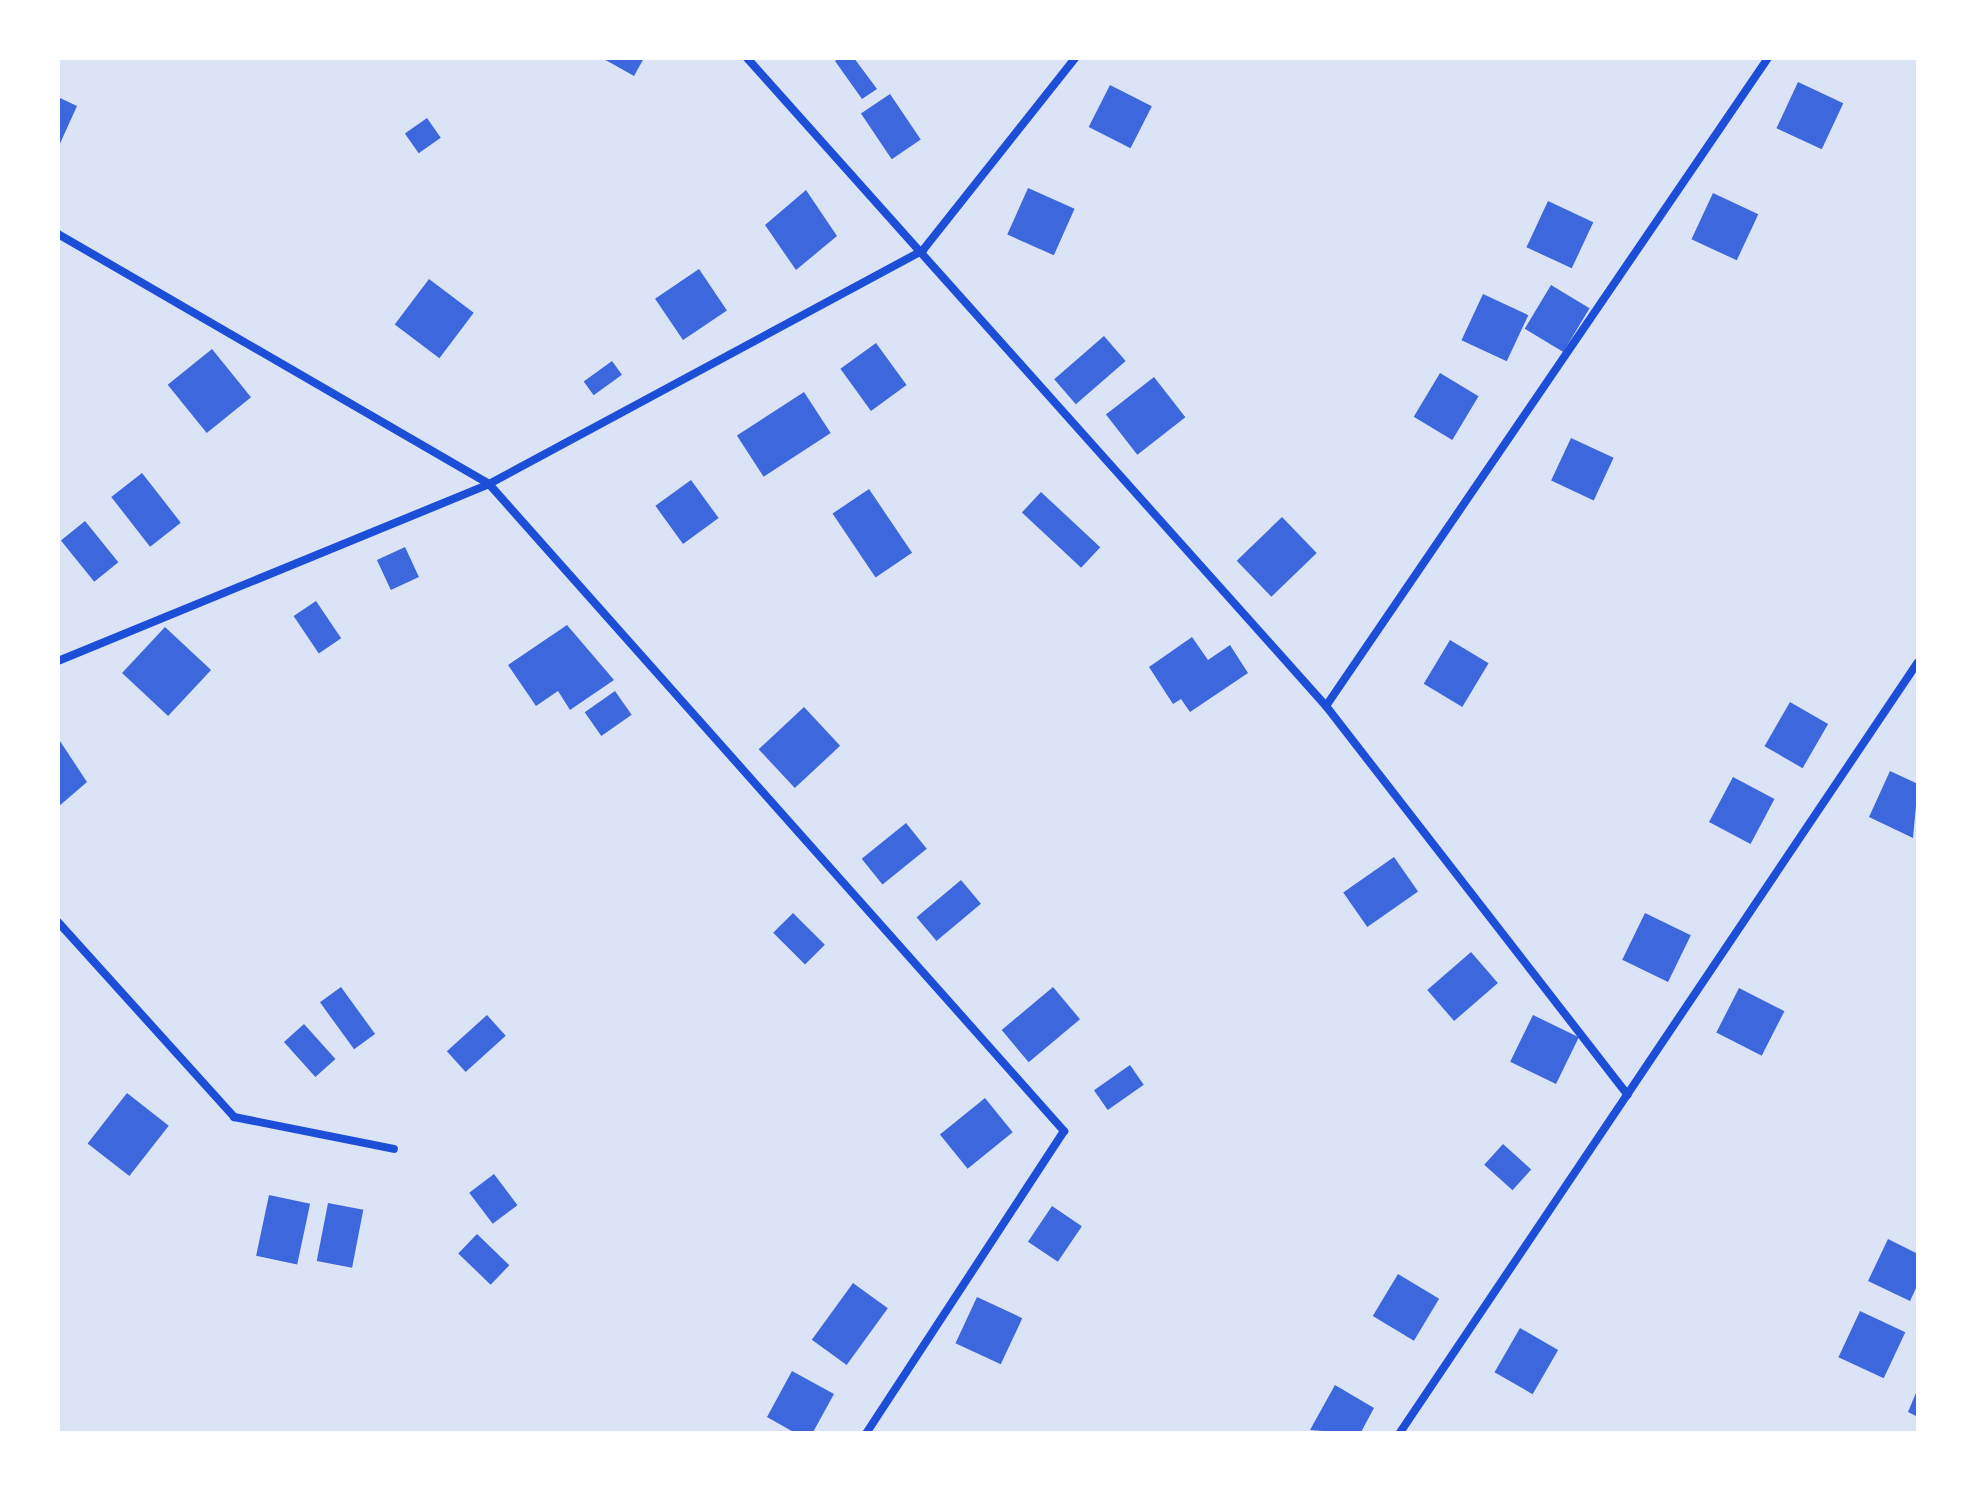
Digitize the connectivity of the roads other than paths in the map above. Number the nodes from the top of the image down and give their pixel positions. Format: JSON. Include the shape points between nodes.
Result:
{"nodes":[{"id":1,"x":747,"y":58,"type":"edge"},
{"id":2,"x":1075,"y":58,"type":"edge"},
{"id":3,"x":1768,"y":58,"type":"edge"},
{"id":4,"x":58,"y":234,"type":"edge"},
{"id":5,"x":923,"y":250,"type":"junction"},
{"id":6,"x":489,"y":484,"type":"junction"},
{"id":7,"x":58,"y":660,"type":"edge"},
{"id":8,"x":1918,"y":662,"type":"edge"},
{"id":9,"x":1326,"y":706,"type":"junction"},
{"id":10,"x":58,"y":922,"type":"edge"},
{"id":11,"x":1628,"y":1096,"type":"junction"},
{"id":12,"x":394,"y":1149,"type":"dead end"},
{"id":13,"x":866,"y":1434,"type":"edge"},
{"id":14,"x":1399,"y":1434,"type":"edge"}],
"edges":[{"from":1,"to":5,"type":"lane"},
{"from":2,"to":5,"type":"lane"},
{"from":3,"to":9,"type":"lane"},
{"from":4,"to":6,"type":"lane"},
{"from":5,"to":6,"type":"lane"},
{"from":5,"to":9,"type":"lane"},
{"from":6,"to":7,"type":"lane"},
{"from":6,"to":13,"type":"lane","via":[[1064,1131]]},
{"from":8,"to":11,"type":"lane"},
{"from":9,"to":11,"type":"lane"},
{"from":10,"to":12,"type":"lane","via":[[234,1117]]},
{"from":11,"to":14,"type":"lane"}]}
